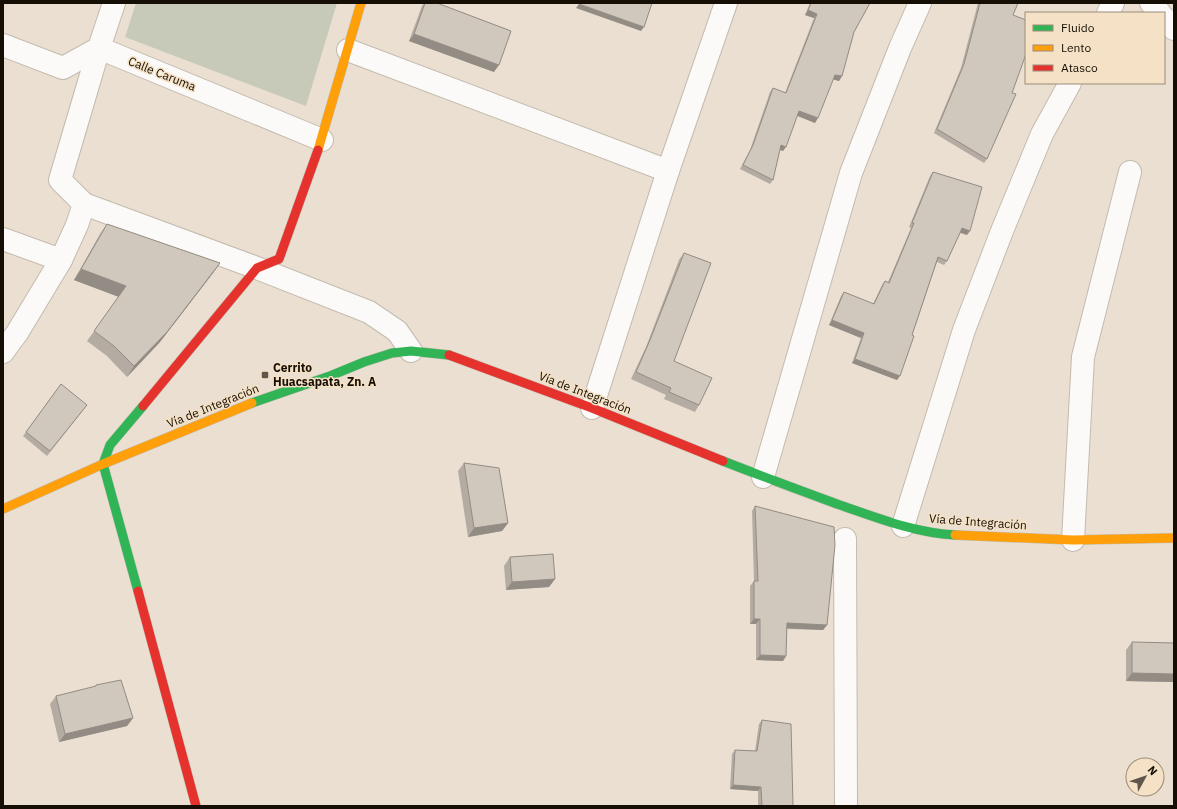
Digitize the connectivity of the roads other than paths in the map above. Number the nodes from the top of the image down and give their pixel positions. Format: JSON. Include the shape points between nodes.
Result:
{"nodes":[{"id":1,"x":114,"y":3,"type":"edge"},
{"id":2,"x":360,"y":3,"type":"edge"},
{"id":3,"x":726,"y":3,"type":"edge"},
{"id":4,"x":920,"y":3,"type":"edge"},
{"id":5,"x":1113,"y":3,"type":"edge"},
{"id":6,"x":1151,"y":3,"type":"edge"},
{"id":7,"x":1108,"y":12,"type":"edge"},
{"id":8,"x":1159,"y":12,"type":"edge"},
{"id":9,"x":1165,"y":19,"type":"edge"},
{"id":10,"x":1174,"y":29,"type":"edge"},
{"id":11,"x":3,"y":45,"type":"edge"},
{"id":12,"x":99,"y":48,"type":"junction"},
{"id":13,"x":348,"y":50,"type":"junction"},
{"id":14,"x":1069,"y":84,"type":"edge"},
{"id":15,"x":322,"y":140,"type":"junction"},
{"id":16,"x":668,"y":171,"type":"junction"},
{"id":17,"x":1130,"y":172,"type":"dead end"},
{"id":18,"x":84,"y":204,"type":"junction"},
{"id":19,"x":3,"y":239,"type":"edge"},
{"id":20,"x":61,"y":260,"type":"junction"},
{"id":21,"x":257,"y":268,"type":"junction"},
{"id":22,"x":411,"y":351,"type":"junction"},
{"id":23,"x":3,"y":352,"type":"edge"},
{"id":24,"x":592,"y":408,"type":"junction"},
{"id":25,"x":102,"y":464,"type":"junction"},
{"id":26,"x":762,"y":477,"type":"junction"},
{"id":27,"x":3,"y":509,"type":"edge"},
{"id":28,"x":903,"y":526,"type":"junction"},
{"id":29,"x":1174,"y":538,"type":"edge"},
{"id":30,"x":845,"y":539,"type":"dead end"},
{"id":31,"x":1073,"y":540,"type":"junction"},
{"id":32,"x":196,"y":806,"type":"edge"},
{"id":33,"x":846,"y":806,"type":"edge"}],
"edges":[{"from":1,"to":12,"type":"street"},
{"from":2,"to":13,"type":"main road"},
{"from":3,"to":16,"type":"street"},
{"from":4,"to":26,"type":"street","via":[[851,173]]},
{"from":5,"to":7,"type":"street"},
{"from":6,"to":8,"type":"street"},
{"from":9,"to":10,"type":"street"},
{"from":11,"to":12,"type":"street","via":[[63,68]]},
{"from":12,"to":15,"type":"street","name":"Calle Caruma"},
{"from":12,"to":18,"type":"street","via":[[60,180]]},
{"from":13,"to":15,"type":"main road"},
{"from":13,"to":16,"type":"street"},
{"from":14,"to":28,"type":"street","via":[[1042,134],[964,330]]},
{"from":15,"to":21,"type":"main road","via":[[279,259]]},
{"from":16,"to":24,"type":"street"},
{"from":17,"to":31,"type":"street","via":[[1083,357]]},
{"from":18,"to":20,"type":"street"},
{"from":18,"to":21,"type":"street"},
{"from":19,"to":20,"type":"street"},
{"from":20,"to":23,"type":"street"},
{"from":21,"to":22,"type":"street","via":[[369,312],[397,331]]},
{"from":21,"to":25,"type":"main road","via":[[110,445]]},
{"from":22,"to":24,"type":"main road","name":"Vía de Integración","via":[[452,355]]},
{"from":22,"to":25,"type":"main road","name":"Vía de Integración","via":[[392,353],[255,401]]},
{"from":24,"to":26,"type":"main road","name":"Vía de Integración"},
{"from":25,"to":27,"type":"main road","name":"Vía de Integración"},
{"from":25,"to":32,"type":"main road"},
{"from":26,"to":28,"type":"main road","name":"Vía de Integración"},
{"from":28,"to":31,"type":"main road","name":"Vía de Integración","via":[[943,534]]},
{"from":29,"to":31,"type":"main road","name":"Vía de Integración"},
{"from":30,"to":33,"type":"street"}]}
